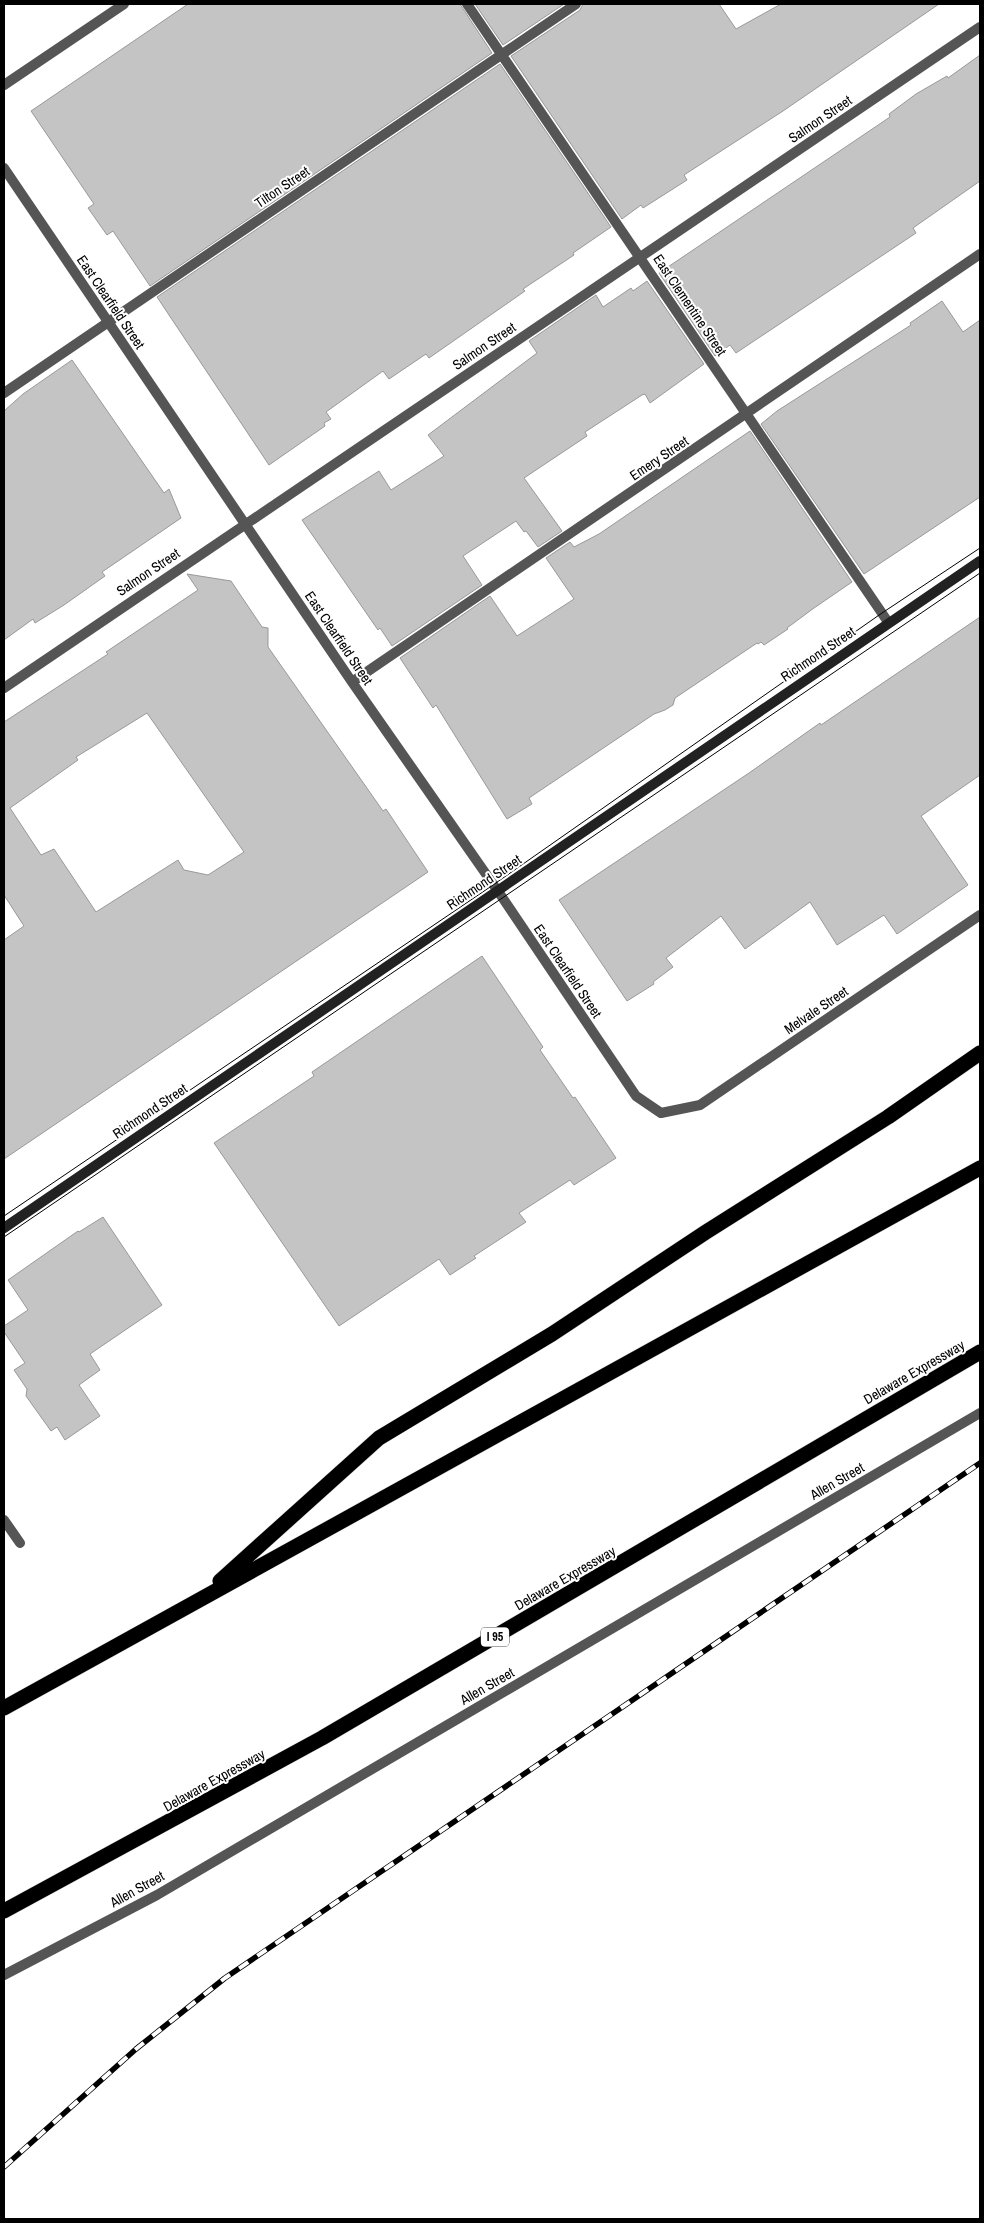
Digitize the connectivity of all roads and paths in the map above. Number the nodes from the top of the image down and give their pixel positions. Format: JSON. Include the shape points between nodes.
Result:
{"nodes":[{"id":1,"x":124,"y":4,"type":"edge"},
{"id":2,"x":467,"y":4,"type":"edge"},
{"id":3,"x":576,"y":4,"type":"edge"},
{"id":4,"x":980,"y":27,"type":"edge"},
{"id":5,"x":501,"y":55,"type":"junction"},
{"id":6,"x":4,"y":85,"type":"edge"},
{"id":7,"x":4,"y":168,"type":"edge"},
{"id":8,"x":980,"y":254,"type":"edge"},
{"id":9,"x":641,"y":257,"type":"junction"},
{"id":10,"x":108,"y":322,"type":"junction"},
{"id":11,"x":4,"y":393,"type":"edge"},
{"id":12,"x":747,"y":415,"type":"junction"},
{"id":13,"x":245,"y":523,"type":"junction"},
{"id":14,"x":980,"y":561,"type":"edge"},
{"id":15,"x":888,"y":622,"type":"junction"},
{"id":16,"x":352,"y":682,"type":"junction"},
{"id":17,"x":4,"y":688,"type":"edge"},
{"id":18,"x":496,"y":890,"type":"junction"},
{"id":19,"x":980,"y":914,"type":"edge"},
{"id":20,"x":980,"y":1053,"type":"edge"},
{"id":21,"x":661,"y":1113,"type":"joint"},
{"id":22,"x":980,"y":1168,"type":"edge"},
{"id":23,"x":4,"y":1228,"type":"edge"},
{"id":24,"x":980,"y":1352,"type":"edge"},
{"id":25,"x":980,"y":1413,"type":"edge"},
{"id":26,"x":4,"y":1520,"type":"edge"},
{"id":27,"x":20,"y":1544,"type":"dead end"},
{"id":28,"x":201,"y":1599,"type":"junction"},
{"id":29,"x":4,"y":1708,"type":"edge"},
{"id":30,"x":4,"y":1911,"type":"edge"},
{"id":31,"x":4,"y":1975,"type":"edge"}],
"edges":[{"from":1,"to":6,"type":"street"},
{"from":2,"to":5,"type":"street","name":"East Clementine Street"},
{"from":3,"to":5,"type":"street","name":"Tilton Street"},
{"from":4,"to":9,"type":"street","name":"Salmon Street"},
{"from":5,"to":9,"type":"street","name":"East Clementine Street"},
{"from":5,"to":10,"type":"street","name":"Tilton Street"},
{"from":7,"to":10,"type":"street","name":"East Clearfield Street"},
{"from":8,"to":12,"type":"street","name":"Emery Street"},
{"from":9,"to":12,"type":"street","name":"East Clementine Street"},
{"from":9,"to":13,"type":"street","name":"Salmon Street"},
{"from":10,"to":11,"type":"street","name":"Tilton Street"},
{"from":10,"to":13,"type":"street","name":"East Clearfield Street"},
{"from":12,"to":15,"type":"street","name":"East Clementine Street"},
{"from":12,"to":16,"type":"street","name":"Emery Street"},
{"from":13,"to":16,"type":"street","name":"East Clearfield Street"},
{"from":13,"to":17,"type":"street","name":"Salmon Street"},
{"from":14,"to":15,"type":"main road","name":"Richmond Street"},
{"from":15,"to":18,"type":"main road","name":"Richmond Street"},
{"from":16,"to":18,"type":"street","name":"East Clearfield Street"},
{"from":18,"to":21,"type":"street","name":"East Clearfield Street","via":[[636,1096]]},
{"from":18,"to":23,"type":"main road","name":"Richmond Street"},
{"from":19,"to":21,"type":"street","name":"Melvale Street","via":[[700,1106]]},
{"from":20,"to":28,"type":"highway","via":[[888,1117],[552,1334],[379,1438]]},
{"from":22,"to":28,"type":"highway"},
{"from":24,"to":30,"type":"highway","name":"Delaware Expressway","number":"I 95","via":[[322,1738]]},
{"from":25,"to":31,"type":"street","name":"Allen Street","via":[[157,1895]]},
{"from":26,"to":27,"type":"street"},
{"from":28,"to":29,"type":"highway"}]}
